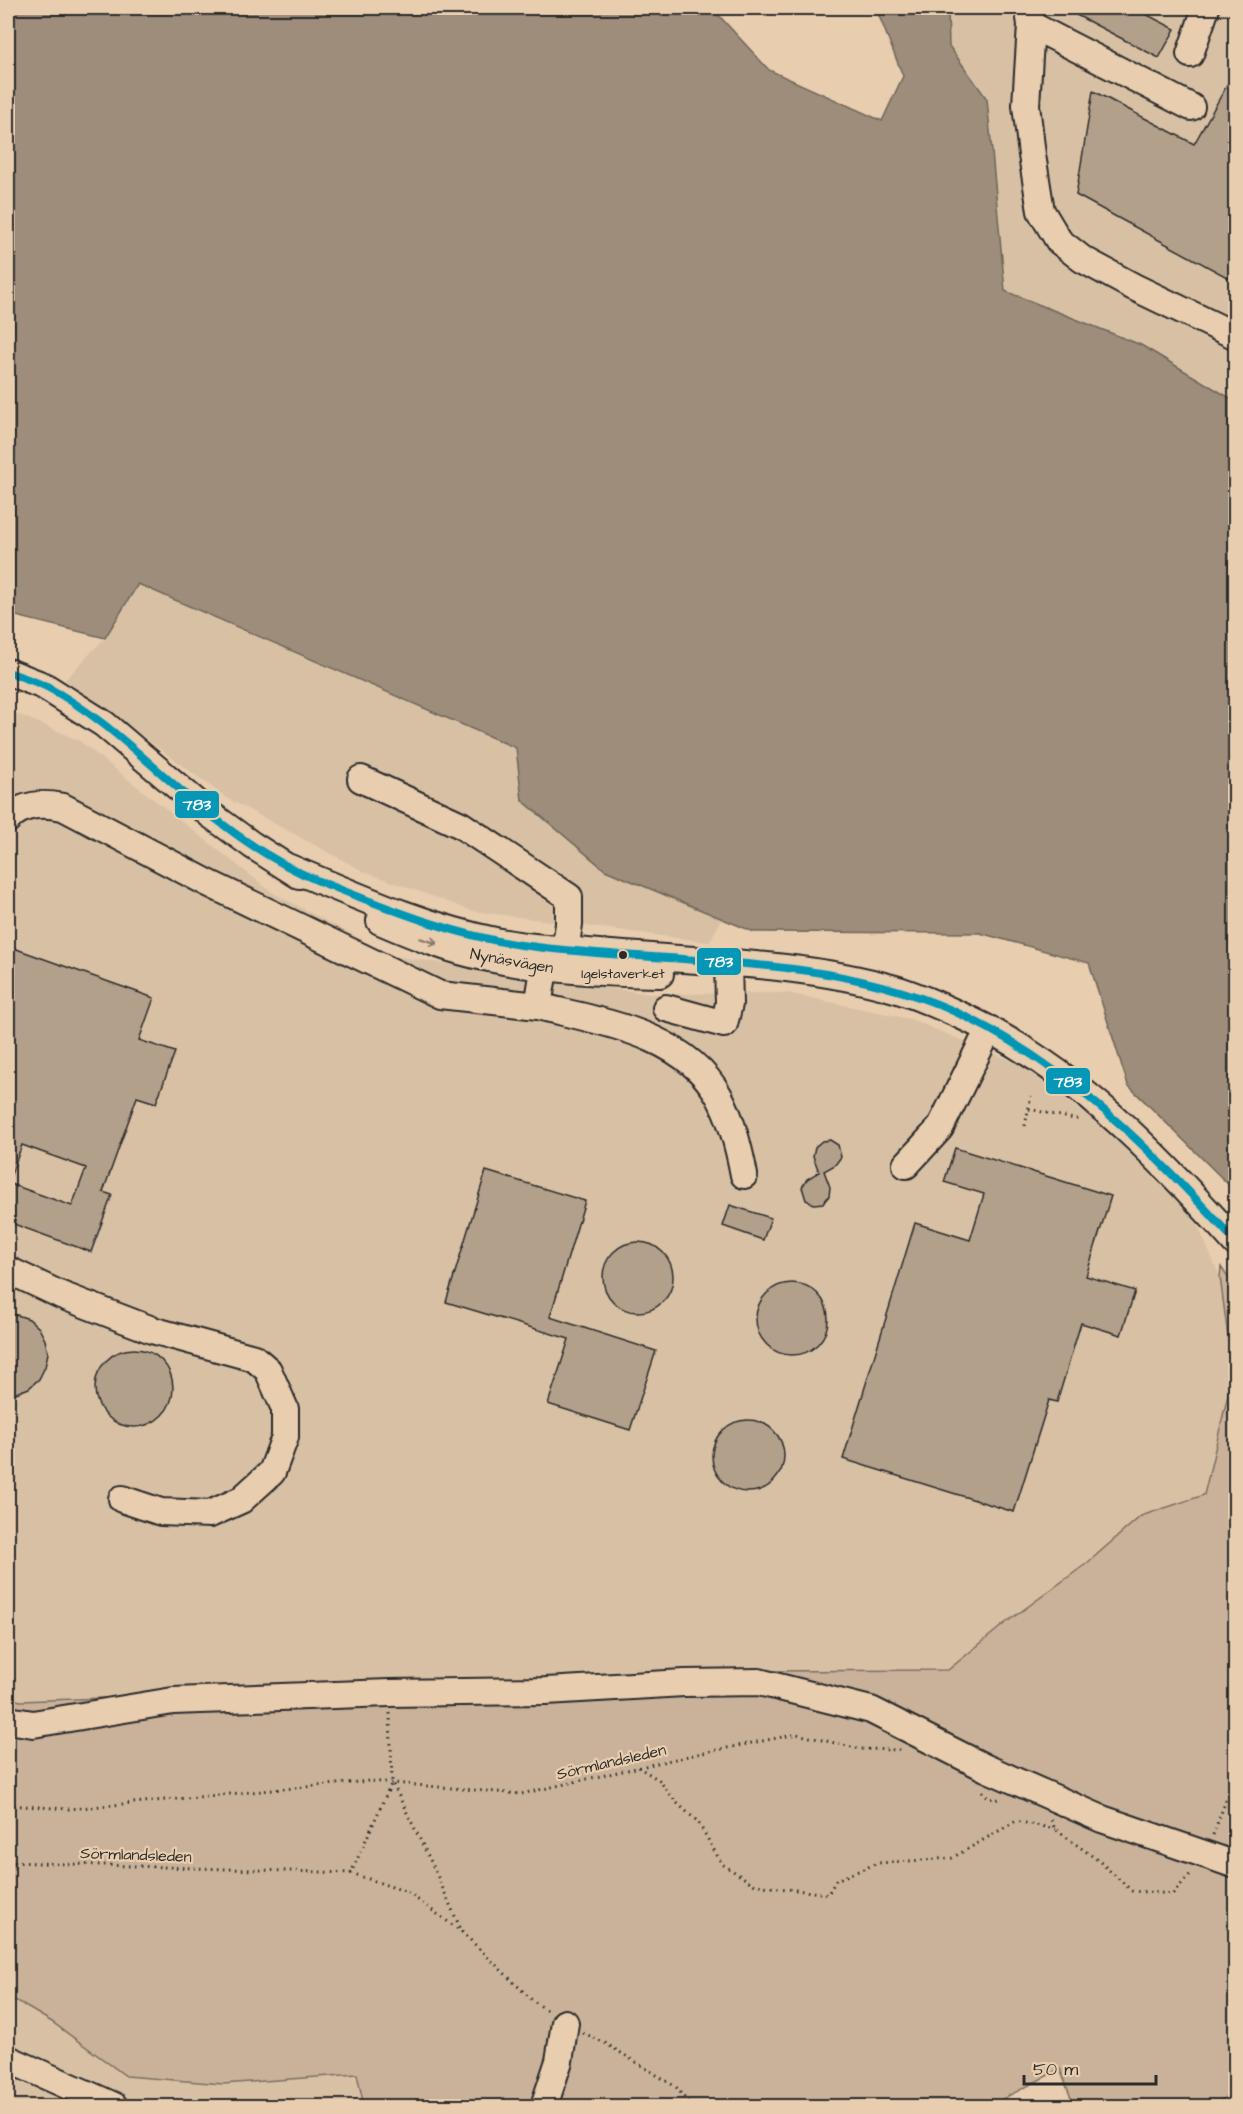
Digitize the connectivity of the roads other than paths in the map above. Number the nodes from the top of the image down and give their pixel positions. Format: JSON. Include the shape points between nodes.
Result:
{"nodes":[{"id":1,"x":1206,"y":8,"type":"edge"},
{"id":2,"x":1030,"y":16,"type":"edge"},
{"id":3,"x":1190,"y":54,"type":"dead end"},
{"id":4,"x":1191,"y":107,"type":"dead end"},
{"id":5,"x":1236,"y":336,"type":"edge"},
{"id":6,"x":8,"y":672,"type":"edge"},
{"id":7,"x":361,"y":778,"type":"dead end"},
{"id":8,"x":8,"y":819,"type":"edge"},
{"id":9,"x":555,"y":958,"type":"junction"},
{"id":10,"x":728,"y":969,"type":"junction"},
{"id":11,"x":538,"y":1006,"type":"junction"},
{"id":12,"x":666,"y":1008,"type":"dead end"},
{"id":13,"x":989,"y":1029,"type":"junction"},
{"id":14,"x":906,"y":1165,"type":"dead end"},
{"id":15,"x":744,"y":1174,"type":"dead end"},
{"id":16,"x":1236,"y":1243,"type":"edge"},
{"id":17,"x":8,"y":1270,"type":"edge"},
{"id":18,"x":122,"y":1499,"type":"dead end"},
{"id":19,"x":8,"y":1720,"type":"edge"},
{"id":20,"x":33,"y":1724,"type":"junction"},
{"id":21,"x":8,"y":1736,"type":"edge"},
{"id":22,"x":1236,"y":1865,"type":"edge"},
{"id":23,"x":565,"y":2023,"type":"road end"},
{"id":24,"x":8,"y":2059,"type":"edge"},
{"id":25,"x":114,"y":2106,"type":"edge"},
{"id":26,"x":544,"y":2106,"type":"edge"}],
"edges":[{"from":1,"to":3,"type":"street"},
{"from":2,"to":4,"type":"street"},
{"from":2,"to":5,"type":"street","via":[[1026,105],[1032,155],[1041,211],[1059,241],[1082,259],[1134,287]]},
{"from":6,"to":9,"type":"street","name":"Nynäsvägen","via":[[44,686],[96,718],[211,815],[346,906],[420,938],[488,958]]},
{"from":7,"to":9,"type":"street","via":[[461,825],[569,897]]},
{"from":8,"to":11,"type":"street","via":[[14,812],[40,803],[63,807],[206,882],[440,995]]},
{"from":9,"to":10,"type":"street","name":"Nynäsvägen","via":[[604,973]]},
{"from":9,"to":11,"type":"street"},
{"from":10,"to":12,"type":"street","via":[[729,1004],[724,1024]]},
{"from":10,"to":13,"type":"street","name":"Nynäsvägen","via":[[832,975],[896,989]]},
{"from":11,"to":15,"type":"street","via":[[627,1029],[686,1059],[719,1096],[738,1144]]},
{"from":13,"to":14,"type":"street","via":[[940,1128]]},
{"from":13,"to":16,"type":"street","name":"Nynäsvägen","via":[[1070,1079],[1098,1102],[1153,1153]]},
{"from":17,"to":18,"type":"street","via":[[152,1330],[254,1358],[268,1371],[285,1409],[285,1437],[272,1472],[241,1500],[210,1514],[161,1512]]},
{"from":19,"to":20,"type":"street"},
{"from":20,"to":21,"type":"street"},
{"from":20,"to":22,"type":"street","via":[[173,1701],[759,1682],[871,1710],[986,1768],[1102,1819]]},
{"from":23,"to":26,"type":"street","via":[[559,2061]]},
{"from":24,"to":25,"type":"street"}]}
